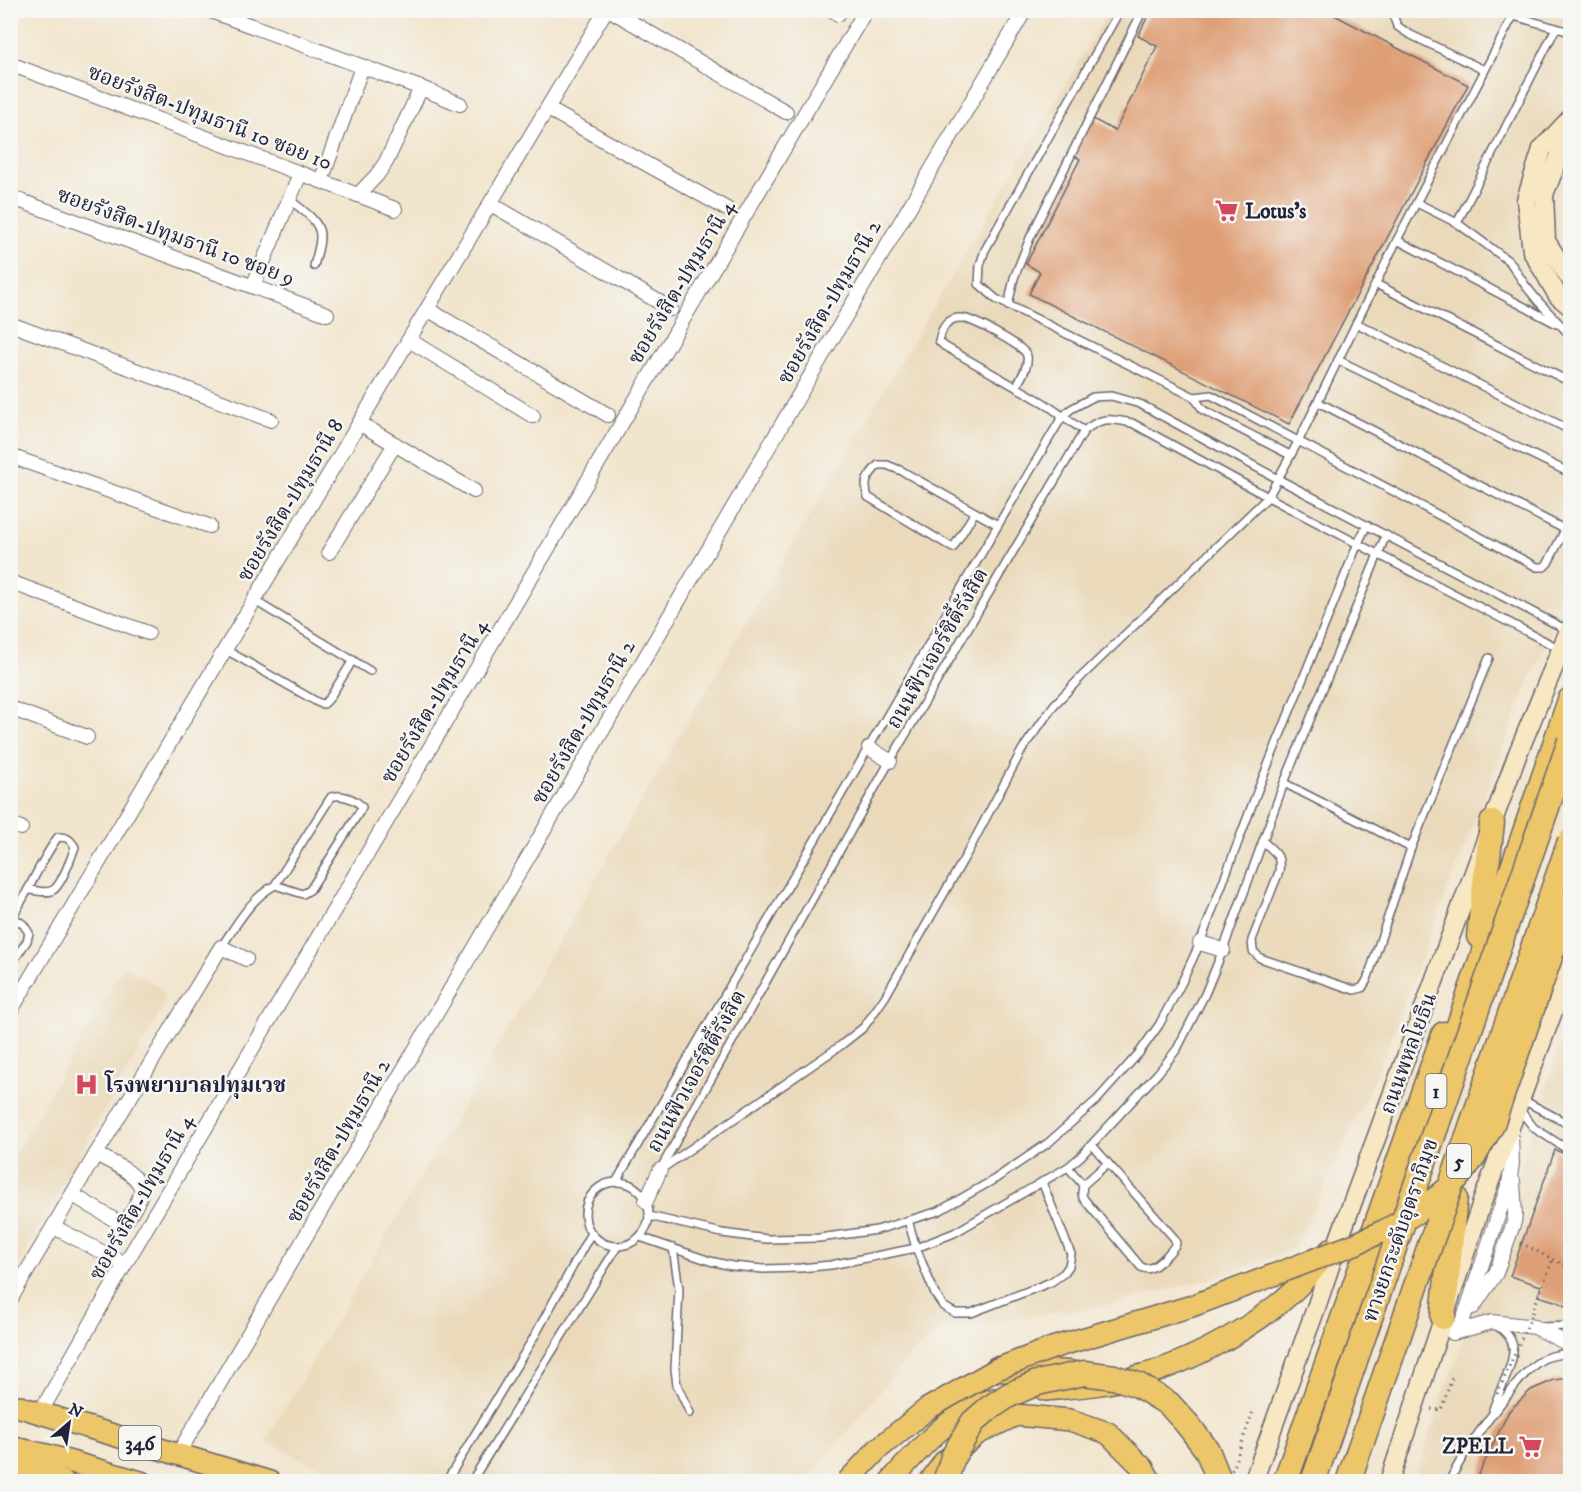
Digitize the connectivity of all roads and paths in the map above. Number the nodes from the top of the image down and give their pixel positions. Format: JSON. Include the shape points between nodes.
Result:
{"nodes":[{"id":1,"x":208,"y":10,"type":"edge"},
{"id":2,"x":608,"y":10,"type":"edge"},
{"id":3,"x":866,"y":10,"type":"edge"},
{"id":4,"x":1025,"y":10,"type":"edge"},
{"id":5,"x":1120,"y":10,"type":"edge"},
{"id":6,"x":1143,"y":10,"type":"edge"},
{"id":7,"x":1394,"y":10,"type":"edge"},
{"id":8,"x":1493,"y":10,"type":"edge"},
{"id":9,"x":1513,"y":16,"type":"junction"},
{"id":10,"x":1556,"y":28,"type":"junction"},
{"id":11,"x":1570,"y":32,"type":"edge"},
{"id":12,"x":10,"y":64,"type":"edge"},
{"id":13,"x":362,"y":67,"type":"junction"},
{"id":14,"x":1484,"y":70,"type":"junction"},
{"id":15,"x":421,"y":88,"type":"junction"},
{"id":16,"x":460,"y":104,"type":"dead end"},
{"id":17,"x":548,"y":109,"type":"junction"},
{"id":18,"x":786,"y":112,"type":"dead end"},
{"id":19,"x":1570,"y":119,"type":"edge"},
{"id":20,"x":1570,"y":142,"type":"edge"},
{"id":21,"x":300,"y":174,"type":"junction"},
{"id":22,"x":321,"y":181,"type":"junction"},
{"id":23,"x":358,"y":195,"type":"junction"},
{"id":24,"x":10,"y":197,"type":"edge"},
{"id":25,"x":290,"y":200,"type":"junction"},
{"id":26,"x":1417,"y":202,"type":"junction"},
{"id":27,"x":491,"y":204,"type":"junction"},
{"id":28,"x":395,"y":209,"type":"dead end"},
{"id":29,"x":728,"y":209,"type":"dead end"},
{"id":30,"x":1456,"y":223,"type":"junction"},
{"id":31,"x":1398,"y":240,"type":"junction"},
{"id":32,"x":314,"y":266,"type":"dead end"},
{"id":33,"x":1569,"y":277,"type":"edge"},
{"id":34,"x":1376,"y":284,"type":"junction"},
{"id":35,"x":253,"y":286,"type":"junction"},
{"id":36,"x":1564,"y":301,"type":"edge"},
{"id":37,"x":1008,"y":306,"type":"junction"},
{"id":38,"x":427,"y":309,"type":"junction"},
{"id":39,"x":670,"y":309,"type":"dead end"},
{"id":40,"x":327,"y":314,"type":"dead end"},
{"id":41,"x":1356,"y":323,"type":"junction"},
{"id":42,"x":10,"y":324,"type":"edge"},
{"id":43,"x":1564,"y":327,"type":"junction"},
{"id":44,"x":1570,"y":335,"type":"edge"},
{"id":45,"x":409,"y":340,"type":"junction"},
{"id":46,"x":1338,"y":360,"type":"junction"},
{"id":47,"x":1570,"y":382,"type":"edge"},
{"id":48,"x":1016,"y":387,"type":"junction"},
{"id":49,"x":1194,"y":397,"type":"junction"},
{"id":50,"x":1317,"y":402,"type":"junction"},
{"id":51,"x":609,"y":415,"type":"dead end"},
{"id":52,"x":532,"y":416,"type":"dead end"},
{"id":53,"x":1062,"y":417,"type":"junction"},
{"id":54,"x":271,"y":420,"type":"dead end"},
{"id":55,"x":359,"y":423,"type":"junction"},
{"id":56,"x":1084,"y":430,"type":"junction"},
{"id":57,"x":1570,"y":430,"type":"edge"},
{"id":58,"x":1299,"y":440,"type":"junction"},
{"id":59,"x":394,"y":444,"type":"junction"},
{"id":60,"x":1290,"y":455,"type":"junction"},
{"id":61,"x":10,"y":456,"type":"edge"},
{"id":62,"x":1570,"y":472,"type":"edge"},
{"id":63,"x":1278,"y":479,"type":"junction"},
{"id":64,"x":474,"y":491,"type":"dead end"},
{"id":65,"x":1268,"y":497,"type":"junction"},
{"id":66,"x":975,"y":512,"type":"junction"},
{"id":67,"x":1570,"y":520,"type":"edge"},
{"id":68,"x":998,"y":525,"type":"junction"},
{"id":69,"x":1367,"y":525,"type":"junction"},
{"id":70,"x":209,"y":526,"type":"dead end"},
{"id":71,"x":1566,"y":530,"type":"junction"},
{"id":72,"x":1386,"y":535,"type":"junction"},
{"id":73,"x":1358,"y":543,"type":"junction"},
{"id":74,"x":329,"y":552,"type":"dead end"},
{"id":75,"x":1378,"y":553,"type":"junction"},
{"id":76,"x":10,"y":582,"type":"edge"},
{"id":77,"x":255,"y":601,"type":"junction"},
{"id":78,"x":1570,"y":630,"type":"edge"},
{"id":79,"x":148,"y":633,"type":"dead end"},
{"id":80,"x":1560,"y":649,"type":"junction"},
{"id":81,"x":226,"y":650,"type":"junction"},
{"id":82,"x":1489,"y":658,"type":"dead end"},
{"id":83,"x":353,"y":660,"type":"junction"},
{"id":84,"x":370,"y":671,"type":"dead end"},
{"id":85,"x":1570,"y":700,"type":"edge"},
{"id":86,"x":10,"y":708,"type":"edge"},
{"id":87,"x":87,"y":736,"type":"dead end"},
{"id":88,"x":1570,"y":741,"type":"edge"},
{"id":89,"x":869,"y":748,"type":"junction"},
{"id":90,"x":890,"y":761,"type":"junction"},
{"id":91,"x":1284,"y":783,"type":"junction"},
{"id":92,"x":1492,"y":824,"type":"junction"},
{"id":93,"x":1522,"y":840,"type":"junction"},
{"id":94,"x":1570,"y":841,"type":"edge"},
{"id":95,"x":1264,"y":842,"type":"junction"},
{"id":96,"x":1411,"y":848,"type":"junction"},
{"id":97,"x":1570,"y":864,"type":"edge"},
{"id":98,"x":275,"y":885,"type":"junction"},
{"id":99,"x":29,"y":890,"type":"junction"},
{"id":100,"x":1570,"y":904,"type":"edge"},
{"id":101,"x":11,"y":919,"type":"edge"},
{"id":102,"x":1479,"y":936,"type":"junction"},
{"id":103,"x":1200,"y":943,"type":"junction"},
{"id":104,"x":221,"y":947,"type":"junction"},
{"id":105,"x":1223,"y":950,"type":"junction"},
{"id":106,"x":246,"y":959,"type":"dead end"},
{"id":107,"x":10,"y":966,"type":"edge"},
{"id":108,"x":1570,"y":966,"type":"edge"},
{"id":109,"x":11,"y":1012,"type":"edge"},
{"id":110,"x":1516,"y":1110,"type":"junction"},
{"id":111,"x":1570,"y":1125,"type":"edge"},
{"id":112,"x":1092,"y":1145,"type":"junction"},
{"id":113,"x":1570,"y":1151,"type":"edge"},
{"id":114,"x":96,"y":1154,"type":"junction"},
{"id":115,"x":1108,"y":1163,"type":"junction"},
{"id":116,"x":1068,"y":1167,"type":"junction"},
{"id":117,"x":660,"y":1170,"type":"junction"},
{"id":118,"x":616,"y":1182,"type":"junction"},
{"id":119,"x":1042,"y":1182,"type":"junction"},
{"id":120,"x":1083,"y":1185,"type":"junction"},
{"id":121,"x":73,"y":1195,"type":"junction"},
{"id":122,"x":1455,"y":1197,"type":"junction"},
{"id":123,"x":646,"y":1201,"type":"junction"},
{"id":124,"x":649,"y":1216,"type":"junction"},
{"id":125,"x":908,"y":1220,"type":"junction"},
{"id":126,"x":54,"y":1227,"type":"junction"},
{"id":127,"x":591,"y":1233,"type":"junction"},
{"id":128,"x":640,"y":1237,"type":"junction"},
{"id":129,"x":1339,"y":1239,"type":"junction"},
{"id":130,"x":617,"y":1247,"type":"junction"},
{"id":131,"x":673,"y":1248,"type":"junction"},
{"id":132,"x":916,"y":1248,"type":"junction"},
{"id":133,"x":1553,"y":1259,"type":"dead end"},
{"id":134,"x":125,"y":1264,"type":"junction"},
{"id":135,"x":10,"y":1300,"type":"edge"},
{"id":136,"x":1534,"y":1321,"type":"junction"},
{"id":137,"x":1492,"y":1322,"type":"junction"},
{"id":138,"x":1453,"y":1324,"type":"junction"},
{"id":139,"x":1570,"y":1326,"type":"edge"},
{"id":140,"x":1570,"y":1345,"type":"edge"},
{"id":141,"x":1570,"y":1353,"type":"edge"},
{"id":142,"x":998,"y":1369,"type":"junction"},
{"id":143,"x":1084,"y":1373,"type":"junction"},
{"id":144,"x":1453,"y":1375,"type":"dead end"},
{"id":145,"x":1497,"y":1394,"type":"dead end"},
{"id":146,"x":10,"y":1404,"type":"edge"},
{"id":147,"x":1414,"y":1408,"type":"junction"},
{"id":148,"x":1253,"y":1411,"type":"dead end"},
{"id":149,"x":40,"y":1413,"type":"junction"},
{"id":150,"x":690,"y":1413,"type":"dead end"},
{"id":151,"x":1490,"y":1417,"type":"junction"},
{"id":152,"x":10,"y":1447,"type":"edge"},
{"id":153,"x":178,"y":1454,"type":"junction"},
{"id":154,"x":913,"y":1456,"type":"junction"},
{"id":155,"x":10,"y":1460,"type":"edge"},
{"id":156,"x":63,"y":1481,"type":"edge"},
{"id":157,"x":141,"y":1482,"type":"edge"},
{"id":158,"x":270,"y":1482,"type":"edge"},
{"id":159,"x":446,"y":1482,"type":"edge"},
{"id":160,"x":471,"y":1482,"type":"edge"},
{"id":161,"x":848,"y":1482,"type":"edge"},
{"id":162,"x":890,"y":1482,"type":"edge"},
{"id":163,"x":902,"y":1482,"type":"edge"},
{"id":164,"x":930,"y":1482,"type":"edge"},
{"id":165,"x":945,"y":1482,"type":"edge"},
{"id":166,"x":1151,"y":1482,"type":"edge"},
{"id":167,"x":1220,"y":1482,"type":"edge"},
{"id":168,"x":1228,"y":1482,"type":"edge"},
{"id":169,"x":1253,"y":1482,"type":"edge"},
{"id":170,"x":1285,"y":1482,"type":"edge"},
{"id":171,"x":1301,"y":1482,"type":"edge"},
{"id":172,"x":1313,"y":1482,"type":"edge"},
{"id":173,"x":1348,"y":1482,"type":"edge"},
{"id":174,"x":1358,"y":1482,"type":"edge"},
{"id":175,"x":1389,"y":1482,"type":"edge"},
{"id":176,"x":1449,"y":1482,"type":"edge"}],
"edges":[{"from":1,"to":13,"type":"street"},
{"from":2,"to":17,"type":"street","name":"ซอยรังสิต-ปทุมธานี 8"},
{"from":2,"to":18,"type":"street"},
{"from":3,"to":134,"type":"street","name":"ซอยรังสิต-ปทุมธานี 4"},
{"from":4,"to":153,"type":"street","name":"ซอยรังสิต-ปทุมธานี 2"},
{"from":5,"to":37,"type":"lane","via":[[985,250],[980,284]]},
{"from":6,"to":37,"type":"lane","via":[[1029,238]]},
{"from":7,"to":14,"type":"lane","via":[[1397,26]]},
{"from":8,"to":9,"type":"lane"},
{"from":9,"to":10,"type":"lane"},
{"from":9,"to":14,"type":"lane","name":"ถนนฟิวเจอร์ซิตี้รังสิต"},
{"from":10,"to":11,"type":"lane"},
{"from":10,"to":30,"type":"lane"},
{"from":12,"to":21,"type":"street","name":"ซอยรังสิต-ปทุมธานี 10 ซอย 10"},
{"from":13,"to":15,"type":"street"},
{"from":13,"to":22,"type":"street"},
{"from":14,"to":26,"type":"lane","name":"ถนนฟิวเจอร์ซิตี้รังสิต"},
{"from":15,"to":16,"type":"street"},
{"from":15,"to":23,"type":"street","via":[[386,162]]},
{"from":17,"to":27,"type":"street","name":"ซอยรังสิต-ปทุมธานี 8"},
{"from":17,"to":29,"type":"street"},
{"from":19,"to":36,"type":"main road","via":[[1542,149],[1526,200],[1532,251]]},
{"from":20,"to":33,"type":"main road","via":[[1562,150],[1544,194],[1546,241]]},
{"from":21,"to":22,"type":"street","name":"ซอยรังสิต-ปทุมธานี 10 ซอย 10"},
{"from":21,"to":25,"type":"street"},
{"from":22,"to":23,"type":"street","name":"ซอยรังสิต-ปทุมธานี 10 ซอย 10"},
{"from":23,"to":28,"type":"street","name":"ซอยรังสิต-ปทุมธานี 10 ซอย 10"},
{"from":24,"to":35,"type":"street","name":"ซอยรังสิต-ปทุมธานี 10 ซอย 9"},
{"from":25,"to":32,"type":"lane","via":[[319,228]]},
{"from":25,"to":35,"type":"street"},
{"from":26,"to":30,"type":"lane"},
{"from":26,"to":31,"type":"lane","name":"ถนนฟิวเจอร์ซิตี้รังสิต"},
{"from":27,"to":38,"type":"street","name":"ซอยรังสิต-ปทุมธานี 8"},
{"from":27,"to":39,"type":"street"},
{"from":30,"to":43,"type":"lane","via":[[1510,262],[1538,301]]},
{"from":31,"to":34,"type":"lane","name":"ถนนฟิวเจอร์ซิตี้รังสิต"},
{"from":31,"to":43,"type":"lane"},
{"from":34,"to":41,"type":"lane","name":"ถนนฟิวเจอร์ซิตี้รังสิต"},
{"from":34,"to":47,"type":"lane"},
{"from":35,"to":40,"type":"street","name":"ซอยรังสิต-ปทุมธานี 10 ซอย 9"},
{"from":37,"to":49,"type":"lane"},
{"from":38,"to":45,"type":"street","name":"ซอยรังสิต-ปทุมธานี 8"},
{"from":38,"to":51,"type":"street"},
{"from":41,"to":46,"type":"lane","name":"ถนนฟิวเจอร์ซิตี้รังสิต"},
{"from":41,"to":57,"type":"lane"},
{"from":42,"to":54,"type":"street"},
{"from":43,"to":44,"type":"lane"},
{"from":45,"to":52,"type":"street"},
{"from":45,"to":55,"type":"street","name":"ซอยรังสิต-ปทุมธานี 8"},
{"from":46,"to":50,"type":"lane","name":"ถนนฟิวเจอร์ซิตี้รังสิต"},
{"from":46,"to":62,"type":"lane"},
{"from":48,"to":48,"type":"lane","via":[[944,346],[939,341],[948,322],[956,318],[971,320],[1025,351],[1026,367]]},
{"from":48,"to":53,"type":"lane"},
{"from":49,"to":58,"type":"lane","via":[[1211,395]]},
{"from":49,"to":60,"type":"lane","via":[[1203,410]]},
{"from":50,"to":58,"type":"lane","name":"ถนนฟิวเจอร์ซิตี้รังสิต"},
{"from":50,"to":71,"type":"lane"},
{"from":53,"to":56,"type":"lane"},
{"from":53,"to":63,"type":"lane","name":"ถนนฟิวเจอร์ซิตี้รังสิต","via":[[1093,397],[1111,396],[1140,404]]},
{"from":53,"to":68,"type":"lane","name":"ถนนฟิวเจอร์ซิตี้รังสิต"},
{"from":55,"to":59,"type":"street"},
{"from":55,"to":77,"type":"street","name":"ซอยรังสิต-ปทุมธานี 8"},
{"from":56,"to":65,"type":"lane","via":[[1098,421],[1111,419],[1132,423]]},
{"from":56,"to":90,"type":"lane","name":"ถนนฟิวเจอร์ซิตี้รังสิต"},
{"from":58,"to":60,"type":"lane","name":"ถนนฟิวเจอร์ซิตี้รังสิต"},
{"from":58,"to":71,"type":"lane","via":[[1537,567],[1548,563]]},
{"from":59,"to":64,"type":"street"},
{"from":59,"to":74,"type":"street"},
{"from":60,"to":63,"type":"lane","name":"ถนนฟิวเจอร์ซิตี้รังสิต"},
{"from":61,"to":70,"type":"street"},
{"from":63,"to":65,"type":"lane","name":"ถนนฟิวเจอร์ซิตี้รังสิต"},
{"from":63,"to":69,"type":"lane","name":"ถนนฟิวเจอร์ซิตี้รังสิต"},
{"from":65,"to":73,"type":"lane"},
{"from":65,"to":117,"type":"lane","name":"ถนนฟิวเจอร์ซิตี้รังสิต","via":[[1054,705],[1022,750],[885,997],[864,1027]]},
{"from":66,"to":66,"type":"lane","via":[[953,548],[868,497],[865,487],[878,465],[887,465]]},
{"from":66,"to":68,"type":"lane"},
{"from":67,"to":71,"type":"lane"},
{"from":68,"to":89,"type":"lane","name":"ถนนฟิวเจอร์ซิตี้รังสิต"},
{"from":69,"to":72,"type":"lane","name":"ถนนฟิวเจอร์ซิตี้รังสิต"},
{"from":69,"to":73,"type":"lane"},
{"from":72,"to":75,"type":"lane"},
{"from":72,"to":78,"type":"lane","name":"ถนนฟิวเจอร์ซิตี้รังสิต"},
{"from":73,"to":75,"type":"lane"},
{"from":73,"to":103,"type":"lane"},
{"from":75,"to":80,"type":"lane"},
{"from":75,"to":91,"type":"lane"},
{"from":76,"to":79,"type":"street"},
{"from":77,"to":81,"type":"street","name":"ซอยรังสิต-ปทุมธานี 8"},
{"from":77,"to":83,"type":"lane"},
{"from":78,"to":80,"type":"main road","name":"ถนนพหลโยธิน","number":"1"},
{"from":80,"to":92,"type":"main road","name":"ถนนพหลโยธิน","number":"1"},
{"from":81,"to":83,"type":"lane","via":[[324,704]]},
{"from":81,"to":109,"type":"street","name":"ซอยรังสิต-ปทุมธานี 8"},
{"from":82,"to":96,"type":"lane"},
{"from":83,"to":84,"type":"lane"},
{"from":85,"to":93,"type":"highway","name":"ถนนพหลโยธิน","number":"1"},
{"from":86,"to":87,"type":"street"},
{"from":88,"to":172,"type":"highway","name":"ทางยกระดับอุตราภิมุข","number":"5","bridge":true},
{"from":89,"to":90,"type":"street"},
{"from":89,"to":118,"type":"lane","name":"ถนนฟิวเจอร์ซิตี้รังสิต"},
{"from":90,"to":117,"type":"lane","name":"ถนนฟิวเจอร์ซิตี้รังสิต"},
{"from":91,"to":95,"type":"lane"},
{"from":91,"to":96,"type":"lane"},
{"from":92,"to":102,"type":"highway"},
{"from":92,"to":129,"type":"main road","name":"ถนนพหลโยธิน","number":"1"},
{"from":93,"to":102,"type":"highway"},
{"from":93,"to":171,"type":"highway","name":"ถนนพหลโยธิน","number":"1"},
{"from":94,"to":173,"type":"highway","name":"ทางยกระดับอุตราภิมุข","number":"5","bridge":true},
{"from":95,"to":96,"type":"lane","via":[[1279,857],[1280,872],[1252,940],[1253,951],[1260,958],[1354,990],[1362,988],[1367,980]]},
{"from":95,"to":105,"type":"lane"},
{"from":97,"to":122,"type":"highway"},
{"from":98,"to":98,"type":"lane","via":[[303,894],[310,890],[360,811],[358,802],[337,795],[331,797]]},
{"from":98,"to":104,"type":"lane","via":[[249,904]]},
{"from":99,"to":99,"type":"lane","via":[[58,837],[71,840],[75,847],[73,855],[57,886],[48,892]]},
{"from":99,"to":101,"type":"lane"},
{"from":100,"to":142,"type":"main road","bridge":true,"via":[[1492,1126],[1470,1164],[1439,1196],[1383,1231],[1292,1269]]},
{"from":101,"to":107,"type":"lane","via":[[23,924],[29,933]]},
{"from":102,"to":170,"type":"highway"},
{"from":103,"to":105,"type":"street"},
{"from":103,"to":125,"type":"lane","via":[[1159,1025],[1097,1100],[1048,1143],[995,1179],[939,1211]]},
{"from":104,"to":106,"type":"street"},
{"from":104,"to":114,"type":"street"},
{"from":105,"to":112,"type":"lane","via":[[1177,1049]]},
{"from":108,"to":110,"type":"main road"},
{"from":110,"to":111,"type":"lane"},
{"from":110,"to":113,"type":"lane","via":[[1534,1128]]},
{"from":110,"to":138,"type":"main road","via":[[1481,1205]]},
{"from":110,"to":138,"type":"street","via":[[1506,1194],[1468,1306]]},
{"from":112,"to":115,"type":"lane"},
{"from":112,"to":116,"type":"lane"},
{"from":114,"to":121,"type":"street"},
{"from":114,"to":121,"type":"street","via":[[134,1176],[139,1183],[141,1191],[130,1216],[118,1222]]},
{"from":115,"to":120,"type":"lane"},
{"from":115,"to":120,"type":"lane","via":[[1174,1238],[1173,1250],[1145,1269],[1083,1198]]},
{"from":116,"to":119,"type":"lane"},
{"from":116,"to":120,"type":"lane"},
{"from":117,"to":123,"type":"street"},
{"from":118,"to":123,"type":"lane","via":[[634,1187]]},
{"from":118,"to":127,"type":"lane","name":"ถนนฟิวเจอร์ซิตี้รังสิต","via":[[600,1187],[588,1200],[585,1217]]},
{"from":119,"to":132,"type":"lane","via":[[954,1233]]},
{"from":119,"to":132,"type":"lane","via":[[1071,1254],[1069,1266],[1051,1282],[972,1314],[955,1313],[943,1306],[935,1294]]},
{"from":121,"to":126,"type":"street"},
{"from":122,"to":138,"type":"highway"},
{"from":122,"to":174,"type":"highway"},
{"from":123,"to":124,"type":"lane"},
{"from":124,"to":125,"type":"lane","via":[[767,1239],[819,1238],[877,1230]]},
{"from":124,"to":128,"type":"lane"},
{"from":125,"to":132,"type":"lane"},
{"from":126,"to":134,"type":"street"},
{"from":126,"to":135,"type":"street"},
{"from":127,"to":130,"type":"lane"},
{"from":127,"to":159,"type":"lane","via":[[534,1338]]},
{"from":128,"to":130,"type":"lane"},
{"from":128,"to":131,"type":"lane"},
{"from":129,"to":154,"type":"main road","via":[[1306,1279],[1277,1305],[1199,1353],[1135,1377],[984,1402],[947,1424]]},
{"from":129,"to":169,"type":"main road","name":"ถนนพหลโยธิน","number":"1"},
{"from":130,"to":160,"type":"lane"},
{"from":131,"to":132,"type":"lane","via":[[732,1266],[772,1269],[831,1265]]},
{"from":131,"to":150,"type":"lane","via":[[679,1288],[675,1368],[677,1385]]},
{"from":133,"to":136,"type":"path"},
{"from":134,"to":149,"type":"street","name":"ซอยรังสิต-ปทุมธานี 4"},
{"from":136,"to":137,"type":"street"},
{"from":136,"to":139,"type":"lane"},
{"from":136,"to":140,"type":"street"},
{"from":136,"to":145,"type":"path","bridge":true},
{"from":137,"to":138,"type":"street"},
{"from":137,"to":151,"type":"lane","via":[[1512,1342],[1514,1357]]},
{"from":138,"to":147,"type":"main road","via":[[1434,1345]]},
{"from":141,"to":151,"type":"lane","via":[[1544,1359],[1529,1370]]},
{"from":142,"to":143,"type":"highway","bridge":true},
{"from":142,"to":161,"type":"main road","bridge":true,"via":[[927,1409],[878,1449]]},
{"from":143,"to":165,"type":"highway","bridge":true,"via":[[1037,1383],[988,1408],[963,1437]]},
{"from":143,"to":167,"type":"highway","bridge":true,"via":[[1138,1385],[1169,1404],[1207,1450]]},
{"from":144,"to":147,"type":"path","via":[[1441,1410]]},
{"from":146,"to":149,"type":"main road","number":"346"},
{"from":147,"to":175,"type":"main road"},
{"from":148,"to":168,"type":"path","bridge":true},
{"from":149,"to":153,"type":"main road","number":"346"},
{"from":151,"to":176,"type":"lane"},
{"from":152,"to":157,"type":"main road"},
{"from":153,"to":158,"type":"main road","number":"346"},
{"from":154,"to":162,"type":"main road"},
{"from":154,"to":163,"type":"lane"},
{"from":155,"to":156,"type":"main road"},
{"from":164,"to":166,"type":"main road","bridge":true,"via":[[944,1462],[977,1434],[1016,1415],[1070,1420],[1108,1433],[1143,1468]]}]}
